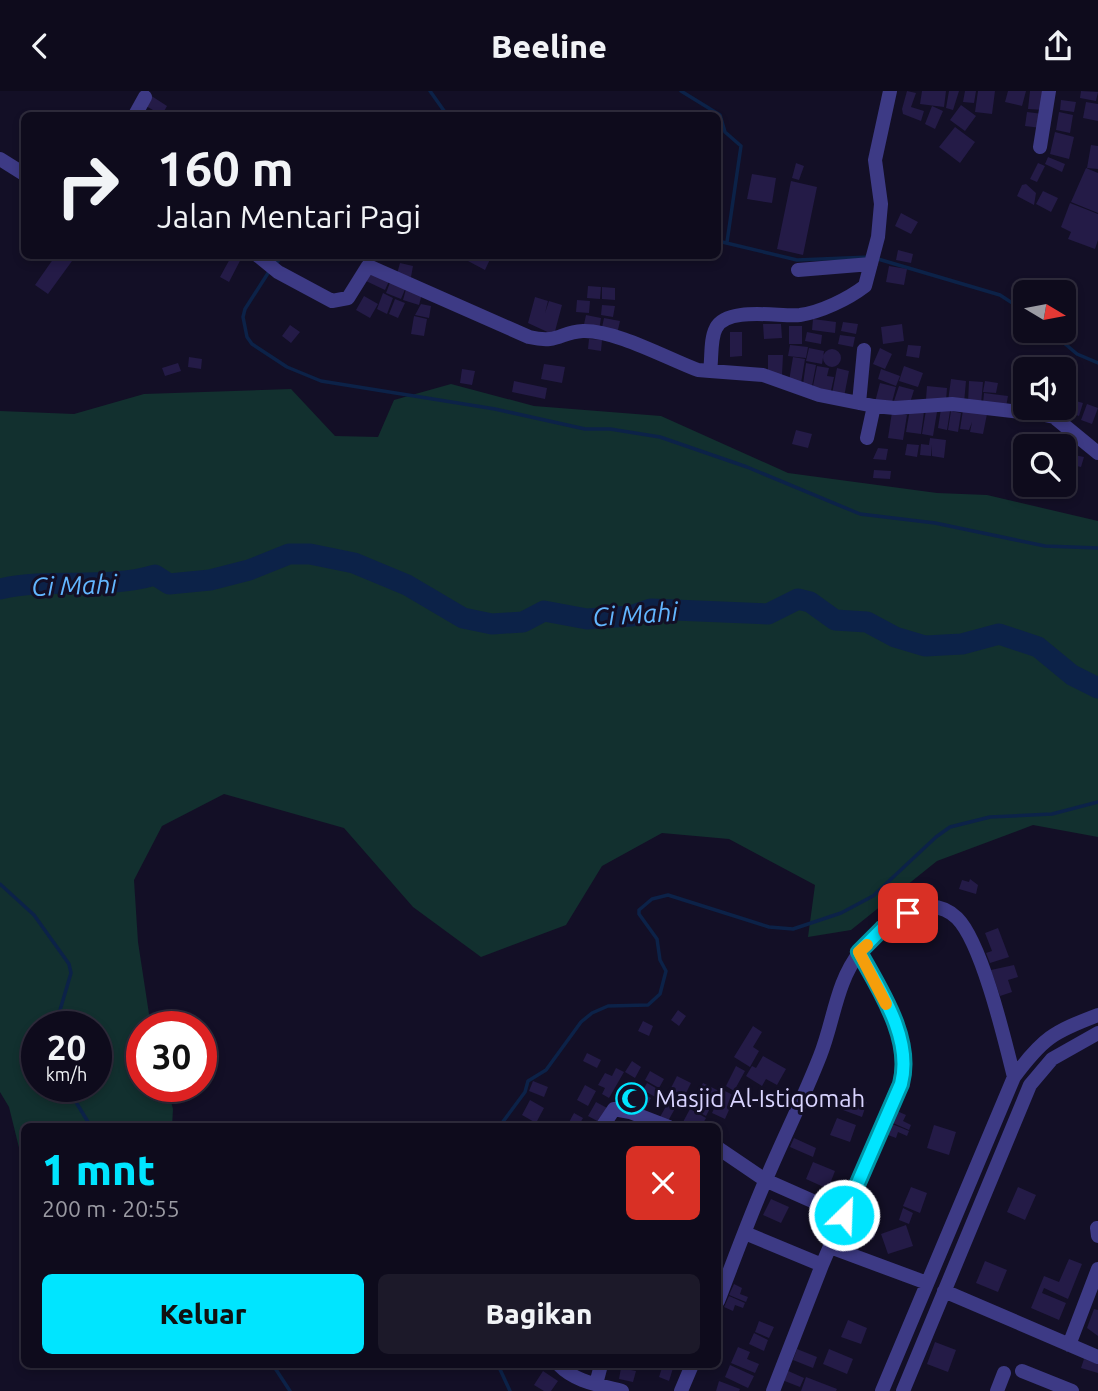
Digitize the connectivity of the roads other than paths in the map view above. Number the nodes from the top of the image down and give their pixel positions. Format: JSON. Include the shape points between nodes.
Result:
{"nodes":[{"id":1,"x":890,"y":91,"type":"edge"},
{"id":2,"x":1049,"y":91,"type":"edge"},
{"id":3,"x":145,"y":97,"type":"dead end"},
{"id":4,"x":137,"y":112,"type":"edge"},
{"id":5,"x":1040,"y":147,"type":"dead end"},
{"id":6,"x":0,"y":159,"type":"edge"},
{"id":7,"x":21,"y":172,"type":"edge"},
{"id":8,"x":262,"y":259,"type":"edge"},
{"id":9,"x":371,"y":261,"type":"edge"},
{"id":10,"x":871,"y":264,"type":"junction"},
{"id":11,"x":798,"y":270,"type":"dead end"},
{"id":12,"x":864,"y":350,"type":"dead end"},
{"id":13,"x":710,"y":371,"type":"junction"},
{"id":14,"x":867,"y":405,"type":"junction"},
{"id":15,"x":867,"y":437,"type":"dead end"},
{"id":16,"x":1098,"y":453,"type":"edge"},
{"id":17,"x":859,"y":952,"type":"junction"},
{"id":18,"x":1098,"y":1015,"type":"edge"},
{"id":19,"x":1098,"y":1033,"type":"edge"},
{"id":20,"x":1014,"y":1077,"type":"junction"},
{"id":21,"x":605,"y":1123,"type":"edge"},
{"id":22,"x":659,"y":1123,"type":"edge"},
{"id":23,"x":721,"y":1150,"type":"edge"},
{"id":24,"x":765,"y":1181,"type":"junction"},
{"id":25,"x":844,"y":1215,"type":"junction"},
{"id":26,"x":744,"y":1233,"type":"junction"},
{"id":27,"x":830,"y":1247,"type":"junction"},
{"id":28,"x":822,"y":1265,"type":"junction"},
{"id":29,"x":1098,"y":1269,"type":"edge"},
{"id":30,"x":927,"y":1282,"type":"junction"},
{"id":31,"x":944,"y":1291,"type":"junction"},
{"id":32,"x":721,"y":1293,"type":"edge"},
{"id":33,"x":1069,"y":1345,"type":"junction"},
{"id":34,"x":1098,"y":1357,"type":"edge"},
{"id":35,"x":562,"y":1368,"type":"edge"},
{"id":36,"x":599,"y":1368,"type":"edge"},
{"id":37,"x":691,"y":1368,"type":"edge"},
{"id":38,"x":1021,"y":1371,"type":"dead end"},
{"id":39,"x":1004,"y":1373,"type":"dead end"},
{"id":40,"x":590,"y":1386,"type":"edge"},
{"id":41,"x":1042,"y":1386,"type":"edge"},
{"id":42,"x":622,"y":1391,"type":"edge"},
{"id":43,"x":681,"y":1391,"type":"edge"},
{"id":44,"x":773,"y":1391,"type":"edge"},
{"id":45,"x":882,"y":1391,"type":"edge"},
{"id":46,"x":903,"y":1391,"type":"edge"},
{"id":47,"x":997,"y":1391,"type":"edge"},
{"id":48,"x":1072,"y":1391,"type":"edge"}],
"edges":[{"from":1,"to":10,"type":"street","via":[[875,160],[881,211]]},
{"from":2,"to":5,"type":"street"},
{"from":3,"to":4,"type":"street"},
{"from":6,"to":7,"type":"street"},
{"from":8,"to":9,"type":"street","via":[[338,302],[348,298]]},
{"from":9,"to":13,"type":"street","via":[[529,337],[556,340],[582,331],[609,335]]},
{"from":10,"to":11,"type":"street"},
{"from":10,"to":13,"type":"street","via":[[864,286],[820,310],[723,320],[716,328]]},
{"from":12,"to":14,"type":"street"},
{"from":13,"to":14,"type":"street","via":[[763,375],[819,395]]},
{"from":14,"to":15,"type":"street"},
{"from":14,"to":16,"type":"street","via":[[952,404],[1045,415],[1054,417]]},
{"from":17,"to":20,"type":"street","via":[[882,929],[922,906],[934,905],[956,918],[966,929],[996,1008]]},
{"from":17,"to":24,"type":"street","via":[[846,972],[821,1054]]},
{"from":17,"to":25,"type":"street","via":[[884,998],[905,1062],[901,1084]]},
{"from":18,"to":20,"type":"street","via":[[1046,1038]]},
{"from":19,"to":31,"type":"street","via":[[1052,1059],[1030,1085]]},
{"from":20,"to":30,"type":"street"},
{"from":21,"to":22,"type":"street","via":[[614,1109]]},
{"from":23,"to":24,"type":"street"},
{"from":24,"to":25,"type":"street"},
{"from":24,"to":26,"type":"street"},
{"from":25,"to":27,"type":"street"},
{"from":26,"to":28,"type":"street"},
{"from":26,"to":32,"type":"street"},
{"from":27,"to":28,"type":"street"},
{"from":27,"to":30,"type":"street"},
{"from":28,"to":44,"type":"street"},
{"from":29,"to":33,"type":"street"},
{"from":30,"to":31,"type":"street","via":[[940,1280]]},
{"from":30,"to":45,"type":"street"},
{"from":31,"to":33,"type":"street"},
{"from":31,"to":46,"type":"street"},
{"from":33,"to":34,"type":"street"},
{"from":35,"to":40,"type":"street"},
{"from":36,"to":40,"type":"street"},
{"from":37,"to":43,"type":"street"},
{"from":38,"to":41,"type":"street"},
{"from":39,"to":47,"type":"street"},
{"from":40,"to":42,"type":"street"},
{"from":41,"to":48,"type":"street"}]}
